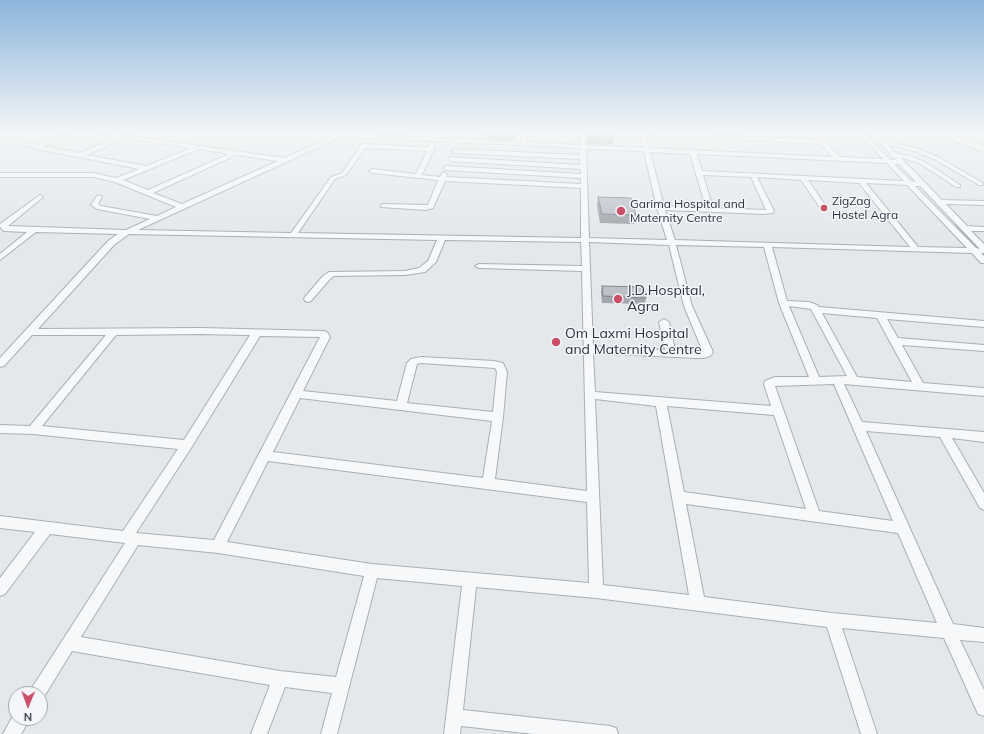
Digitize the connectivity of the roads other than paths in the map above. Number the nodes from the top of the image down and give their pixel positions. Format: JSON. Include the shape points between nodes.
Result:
{"nodes":[{"id":1,"x":141,"y":167,"type":"edge"},
{"id":2,"x":204,"y":167,"type":"edge"},
{"id":3,"x":269,"y":167,"type":"edge"},
{"id":4,"x":349,"y":167,"type":"edge"},
{"id":5,"x":423,"y":167,"type":"edge"},
{"id":6,"x":535,"y":167,"type":"edge"},
{"id":7,"x":555,"y":167,"type":"edge"},
{"id":8,"x":584,"y":167,"type":"edge"},
{"id":9,"x":651,"y":167,"type":"edge"},
{"id":10,"x":697,"y":167,"type":"edge"},
{"id":11,"x":900,"y":167,"type":"edge"},
{"id":12,"x":900,"y":167,"type":"edge"},
{"id":13,"x":929,"y":167,"type":"edge"},
{"id":14,"x":952,"y":167,"type":"edge"},
{"id":15,"x":145,"y":168,"type":"joint"},
{"id":16,"x":446,"y":168,"type":"joint"},
{"id":17,"x":372,"y":171,"type":"dead end"},
{"id":18,"x":584,"y":172,"type":"junction"},
{"id":19,"x":699,"y":173,"type":"junction"},
{"id":20,"x":0,"y":175,"type":"edge"},
{"id":21,"x":753,"y":175,"type":"junction"},
{"id":22,"x":418,"y":177,"type":"junction"},
{"id":23,"x":803,"y":177,"type":"junction"},
{"id":24,"x":443,"y":179,"type":"junction"},
{"id":25,"x":117,"y":180,"type":"junction"},
{"id":26,"x":860,"y":181,"type":"junction"},
{"id":27,"x":915,"y":184,"type":"junction"},
{"id":28,"x":981,"y":184,"type":"dead end"},
{"id":29,"x":958,"y":186,"type":"dead end"},
{"id":30,"x":147,"y":193,"type":"junction"},
{"id":31,"x":40,"y":197,"type":"dead end"},
{"id":32,"x":99,"y":197,"type":"dead end"},
{"id":33,"x":939,"y":202,"type":"junction"},
{"id":34,"x":984,"y":203,"type":"edge"},
{"id":35,"x":383,"y":206,"type":"dead end"},
{"id":36,"x":182,"y":207,"type":"junction"},
{"id":37,"x":661,"y":208,"type":"junction"},
{"id":38,"x":823,"y":208,"type":"dead end"},
{"id":39,"x":710,"y":210,"type":"junction"},
{"id":40,"x":156,"y":218,"type":"junction"},
{"id":41,"x":2,"y":228,"type":"edge"},
{"id":42,"x":965,"y":228,"type":"junction"},
{"id":43,"x":35,"y":229,"type":"junction"},
{"id":44,"x":984,"y":229,"type":"edge"},
{"id":45,"x":127,"y":232,"type":"junction"},
{"id":46,"x":292,"y":236,"type":"junction"},
{"id":47,"x":442,"y":238,"type":"junction"},
{"id":48,"x":585,"y":240,"type":"junction"},
{"id":49,"x":672,"y":243,"type":"junction"},
{"id":50,"x":768,"y":246,"type":"junction"},
{"id":51,"x":916,"y":249,"type":"junction"},
{"id":52,"x":980,"y":250,"type":"edge"},
{"id":53,"x":0,"y":258,"type":"edge"},
{"id":54,"x":984,"y":261,"type":"edge"},
{"id":55,"x":478,"y":266,"type":"dead end"},
{"id":56,"x":586,"y":269,"type":"junction"},
{"id":57,"x":308,"y":299,"type":"dead end"},
{"id":58,"x":783,"y":303,"type":"junction"},
{"id":59,"x":815,"y":310,"type":"junction"},
{"id":60,"x":880,"y":315,"type":"junction"},
{"id":61,"x":664,"y":322,"type":"dead end"},
{"id":62,"x":984,"y":324,"type":"edge"},
{"id":63,"x":114,"y":331,"type":"junction"},
{"id":64,"x":30,"y":332,"type":"junction"},
{"id":65,"x":257,"y":332,"type":"junction"},
{"id":66,"x":895,"y":341,"type":"junction"},
{"id":67,"x":984,"y":348,"type":"edge"},
{"id":68,"x":589,"y":350,"type":"junction"},
{"id":69,"x":671,"y":354,"type":"junction"},
{"id":70,"x":0,"y":364,"type":"edge"},
{"id":71,"x":815,"y":380,"type":"junction"},
{"id":72,"x":854,"y":380,"type":"junction"},
{"id":73,"x":838,"y":381,"type":"junction"},
{"id":74,"x":920,"y":386,"type":"junction"},
{"id":75,"x":984,"y":392,"type":"edge"},
{"id":76,"x":297,"y":394,"type":"junction"},
{"id":77,"x":590,"y":396,"type":"junction"},
{"id":78,"x":661,"y":402,"type":"junction"},
{"id":79,"x":401,"y":406,"type":"junction"},
{"id":80,"x":778,"y":411,"type":"junction"},
{"id":81,"x":498,"y":417,"type":"junction"},
{"id":82,"x":858,"y":426,"type":"junction"},
{"id":83,"x":0,"y":429,"type":"edge"},
{"id":84,"x":33,"y":430,"type":"junction"},
{"id":85,"x":943,"y":433,"type":"junction"},
{"id":86,"x":984,"y":437,"type":"edge"},
{"id":87,"x":186,"y":445,"type":"junction"},
{"id":88,"x":265,"y":456,"type":"junction"},
{"id":89,"x":488,"y":484,"type":"junction"},
{"id":90,"x":594,"y":497,"type":"junction"},
{"id":91,"x":678,"y":497,"type":"junction"},
{"id":92,"x":984,"y":504,"type":"edge"},
{"id":93,"x":815,"y":517,"type":"junction"},
{"id":94,"x":0,"y":522,"type":"edge"},
{"id":95,"x":47,"y":527,"type":"junction"},
{"id":96,"x":903,"y":528,"type":"junction"},
{"id":97,"x":131,"y":538,"type":"junction"},
{"id":98,"x":218,"y":547,"type":"junction"},
{"id":99,"x":372,"y":571,"type":"junction"},
{"id":100,"x":470,"y":581,"type":"junction"},
{"id":101,"x":0,"y":589,"type":"edge"},
{"id":102,"x":596,"y":592,"type":"junction"},
{"id":103,"x":698,"y":603,"type":"junction"},
{"id":104,"x":832,"y":620,"type":"junction"},
{"id":105,"x":948,"y":631,"type":"junction"},
{"id":106,"x":984,"y":635,"type":"edge"},
{"id":107,"x":69,"y":643,"type":"junction"},
{"id":108,"x":280,"y":679,"type":"junction"},
{"id":109,"x":41,"y":686,"type":"edge"},
{"id":110,"x":342,"y":686,"type":"junction"},
{"id":111,"x":984,"y":708,"type":"edge"},
{"id":112,"x":455,"y":717,"type":"junction"},
{"id":113,"x":259,"y":734,"type":"edge"},
{"id":114,"x":329,"y":734,"type":"edge"},
{"id":115,"x":452,"y":734,"type":"edge"},
{"id":116,"x":607,"y":734,"type":"edge"},
{"id":117,"x":869,"y":734,"type":"edge"}],
"edges":[{"from":1,"to":15,"type":"street"},
{"from":2,"to":30,"type":"street"},
{"from":3,"to":36,"type":"street"},
{"from":4,"to":46,"type":"street","via":[[344,174],[333,178]]},
{"from":5,"to":22,"type":"street"},
{"from":6,"to":18,"type":"street"},
{"from":7,"to":18,"type":"street"},
{"from":8,"to":18,"type":"street"},
{"from":9,"to":37,"type":"street"},
{"from":10,"to":19,"type":"street"},
{"from":11,"to":27,"type":"street"},
{"from":12,"to":27,"type":"street"},
{"from":13,"to":29,"type":"street"},
{"from":14,"to":28,"type":"street"},
{"from":15,"to":25,"type":"street"},
{"from":16,"to":18,"type":"street"},
{"from":16,"to":24,"type":"street"},
{"from":17,"to":22,"type":"street"},
{"from":18,"to":24,"type":"street"},
{"from":18,"to":48,"type":"street"},
{"from":19,"to":21,"type":"street"},
{"from":19,"to":39,"type":"street"},
{"from":20,"to":25,"type":"street","via":[[93,175]]},
{"from":21,"to":23,"type":"street"},
{"from":21,"to":39,"type":"street","via":[[770,211]]},
{"from":22,"to":24,"type":"street"},
{"from":23,"to":26,"type":"street"},
{"from":23,"to":38,"type":"street"},
{"from":24,"to":35,"type":"street","via":[[431,207]]},
{"from":25,"to":30,"type":"street"},
{"from":26,"to":27,"type":"street"},
{"from":26,"to":51,"type":"street"},
{"from":27,"to":33,"type":"street"},
{"from":27,"to":52,"type":"street"},
{"from":30,"to":36,"type":"street"},
{"from":31,"to":41,"type":"street"},
{"from":32,"to":40,"type":"street","via":[[94,203],[96,206]]},
{"from":33,"to":34,"type":"street"},
{"from":33,"to":42,"type":"street"},
{"from":36,"to":40,"type":"street"},
{"from":37,"to":39,"type":"street"},
{"from":37,"to":49,"type":"street"},
{"from":40,"to":45,"type":"street"},
{"from":41,"to":43,"type":"street"},
{"from":42,"to":44,"type":"street"},
{"from":42,"to":52,"type":"street"},
{"from":43,"to":45,"type":"street"},
{"from":43,"to":53,"type":"street"},
{"from":45,"to":46,"type":"street"},
{"from":45,"to":64,"type":"street","via":[[111,243]]},
{"from":46,"to":47,"type":"street"},
{"from":47,"to":48,"type":"street"},
{"from":47,"to":57,"type":"street","via":[[432,262],[422,270],[406,273],[332,274]]},
{"from":48,"to":49,"type":"street"},
{"from":48,"to":56,"type":"street"},
{"from":49,"to":50,"type":"street"},
{"from":49,"to":69,"type":"street","via":[[688,306],[708,352],[704,355]]},
{"from":50,"to":51,"type":"street"},
{"from":50,"to":58,"type":"street"},
{"from":51,"to":52,"type":"street"},
{"from":52,"to":54,"type":"street"},
{"from":55,"to":56,"type":"street"},
{"from":56,"to":68,"type":"street"},
{"from":58,"to":59,"type":"street","via":[[809,305]]},
{"from":58,"to":71,"type":"street"},
{"from":59,"to":60,"type":"street"},
{"from":59,"to":72,"type":"street"},
{"from":60,"to":62,"type":"street"},
{"from":60,"to":66,"type":"street"},
{"from":61,"to":69,"type":"street"},
{"from":63,"to":64,"type":"street"},
{"from":63,"to":65,"type":"street"},
{"from":63,"to":84,"type":"street"},
{"from":64,"to":70,"type":"street"},
{"from":65,"to":76,"type":"street","via":[[324,334],[324,340]]},
{"from":65,"to":87,"type":"street"},
{"from":66,"to":67,"type":"street"},
{"from":66,"to":74,"type":"street"},
{"from":68,"to":69,"type":"street"},
{"from":68,"to":77,"type":"street"},
{"from":71,"to":73,"type":"street"},
{"from":71,"to":80,"type":"street","via":[[771,382],[769,384]]},
{"from":72,"to":73,"type":"street"},
{"from":72,"to":74,"type":"street"},
{"from":73,"to":82,"type":"street"},
{"from":74,"to":75,"type":"street"},
{"from":76,"to":79,"type":"street"},
{"from":76,"to":88,"type":"street"},
{"from":77,"to":78,"type":"street"},
{"from":77,"to":90,"type":"street"},
{"from":78,"to":80,"type":"street"},
{"from":78,"to":91,"type":"street"},
{"from":79,"to":81,"type":"street"},
{"from":79,"to":81,"type":"street","via":[[412,363],[417,359],[494,364],[498,365],[502,372]]},
{"from":80,"to":93,"type":"street"},
{"from":81,"to":89,"type":"street"},
{"from":82,"to":85,"type":"street"},
{"from":82,"to":96,"type":"street"},
{"from":83,"to":84,"type":"street"},
{"from":84,"to":87,"type":"street"},
{"from":85,"to":86,"type":"street"},
{"from":85,"to":92,"type":"street"},
{"from":87,"to":97,"type":"street"},
{"from":88,"to":89,"type":"street"},
{"from":88,"to":98,"type":"street"},
{"from":89,"to":90,"type":"street"},
{"from":90,"to":102,"type":"street"},
{"from":91,"to":93,"type":"street"},
{"from":91,"to":103,"type":"street"},
{"from":93,"to":96,"type":"street"},
{"from":94,"to":95,"type":"street"},
{"from":95,"to":97,"type":"street"},
{"from":95,"to":101,"type":"street"},
{"from":96,"to":105,"type":"street"},
{"from":97,"to":98,"type":"street"},
{"from":97,"to":107,"type":"street"},
{"from":98,"to":99,"type":"street"},
{"from":99,"to":100,"type":"street"},
{"from":99,"to":110,"type":"street"},
{"from":100,"to":102,"type":"street"},
{"from":100,"to":112,"type":"street"},
{"from":102,"to":103,"type":"street"},
{"from":103,"to":104,"type":"street"},
{"from":104,"to":105,"type":"street"},
{"from":104,"to":117,"type":"street"},
{"from":105,"to":106,"type":"street"},
{"from":105,"to":111,"type":"street"},
{"from":107,"to":108,"type":"street"},
{"from":107,"to":109,"type":"street"},
{"from":108,"to":110,"type":"street"},
{"from":108,"to":113,"type":"street"},
{"from":110,"to":114,"type":"street"},
{"from":112,"to":115,"type":"street"},
{"from":112,"to":116,"type":"street"}]}
